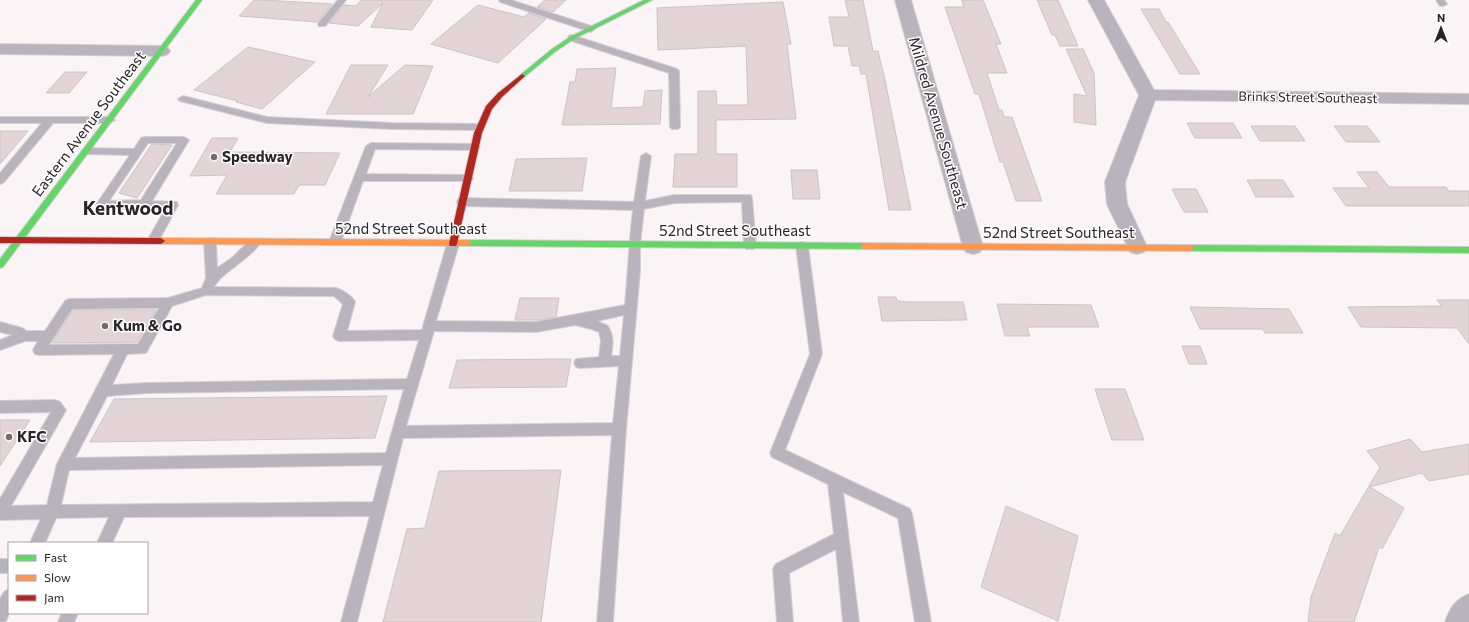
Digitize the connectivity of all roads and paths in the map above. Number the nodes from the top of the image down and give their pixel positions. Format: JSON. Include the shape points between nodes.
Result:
{"nodes":[{"id":1,"x":199,"y":0,"type":"edge"},
{"id":2,"x":342,"y":0,"type":"edge"},
{"id":3,"x":503,"y":0,"type":"edge"},
{"id":4,"x":649,"y":0,"type":"edge"},
{"id":5,"x":903,"y":0,"type":"edge"},
{"id":6,"x":1096,"y":0,"type":"edge"},
{"id":7,"x":322,"y":24,"type":"dead end"},
{"id":8,"x":591,"y":29,"type":"junction"},
{"id":9,"x":572,"y":38,"type":"junction"},
{"id":10,"x":0,"y":49,"type":"edge"},
{"id":11,"x":162,"y":51,"type":"junction"},
{"id":12,"x":1148,"y":95,"type":"junction"},
{"id":13,"x":183,"y":99,"type":"dead end"},
{"id":14,"x":1469,"y":99,"type":"edge"},
{"id":15,"x":0,"y":120,"type":"edge"},
{"id":16,"x":50,"y":120,"type":"junction"},
{"id":17,"x":110,"y":120,"type":"junction"},
{"id":18,"x":480,"y":127,"type":"junction"},
{"id":19,"x":675,"y":127,"type":"dead end"},
{"id":20,"x":474,"y":147,"type":"junction"},
{"id":21,"x":86,"y":151,"type":"junction"},
{"id":22,"x":137,"y":152,"type":"junction"},
{"id":23,"x":646,"y":156,"type":"dead end"},
{"id":24,"x":359,"y":177,"type":"junction"},
{"id":25,"x":468,"y":178,"type":"junction"},
{"id":26,"x":0,"y":180,"type":"edge"},
{"id":27,"x":462,"y":202,"type":"junction"},
{"id":28,"x":144,"y":204,"type":"junction"},
{"id":29,"x":639,"y":206,"type":"junction"},
{"id":30,"x":0,"y":240,"type":"edge"},
{"id":31,"x":19,"y":240,"type":"junction"},
{"id":32,"x":153,"y":241,"type":"junction"},
{"id":33,"x":210,"y":241,"type":"junction"},
{"id":34,"x":255,"y":242,"type":"junction"},
{"id":35,"x":335,"y":242,"type":"junction"},
{"id":36,"x":453,"y":244,"type":"junction"},
{"id":37,"x":634,"y":245,"type":"junction"},
{"id":38,"x":750,"y":246,"type":"junction"},
{"id":39,"x":802,"y":246,"type":"junction"},
{"id":40,"x":972,"y":247,"type":"junction"},
{"id":41,"x":1137,"y":247,"type":"junction"},
{"id":42,"x":1469,"y":250,"type":"edge"},
{"id":43,"x":0,"y":265,"type":"edge"},
{"id":44,"x":212,"y":278,"type":"junction"},
{"id":45,"x":206,"y":291,"type":"junction"},
{"id":46,"x":168,"y":303,"type":"junction"},
{"id":47,"x":630,"y":309,"type":"junction"},
{"id":48,"x":574,"y":321,"type":"junction"},
{"id":49,"x":0,"y":328,"type":"edge"},
{"id":50,"x":428,"y":331,"type":"junction"},
{"id":51,"x":24,"y":336,"type":"junction"},
{"id":52,"x":48,"y":336,"type":"junction"},
{"id":53,"x":0,"y":345,"type":"edge"},
{"id":54,"x":124,"y":349,"type":"junction"},
{"id":55,"x":626,"y":361,"type":"junction"},
{"id":56,"x":604,"y":362,"type":"junction"},
{"id":57,"x":580,"y":363,"type":"dead end"},
{"id":58,"x":412,"y":384,"type":"junction"},
{"id":59,"x":103,"y":391,"type":"junction"},
{"id":60,"x":0,"y":407,"type":"edge"},
{"id":61,"x":619,"y":429,"type":"junction"},
{"id":62,"x":398,"y":432,"type":"junction"},
{"id":63,"x":391,"y":459,"type":"junction"},
{"id":64,"x":64,"y":464,"type":"junction"},
{"id":65,"x":835,"y":481,"type":"junction"},
{"id":66,"x":379,"y":509,"type":"junction"},
{"id":67,"x":120,"y":510,"type":"junction"},
{"id":68,"x":0,"y":512,"type":"edge"},
{"id":69,"x":52,"y":512,"type":"junction"},
{"id":70,"x":842,"y":538,"type":"junction"},
{"id":71,"x":37,"y":542,"type":"edge"},
{"id":72,"x":104,"y":542,"type":"edge"},
{"id":73,"x":8,"y":599,"type":"edge"},
{"id":74,"x":1469,"y":608,"type":"edge"},
{"id":75,"x":0,"y":615,"type":"edge"},
{"id":76,"x":349,"y":622,"type":"edge"},
{"id":77,"x":605,"y":622,"type":"edge"},
{"id":78,"x":785,"y":622,"type":"edge"},
{"id":79,"x":851,"y":622,"type":"edge"},
{"id":80,"x":923,"y":622,"type":"edge"},
{"id":81,"x":1459,"y":622,"type":"edge"}],
"edges":[{"from":1,"to":11,"type":"main road","name":"Eastern Avenue Southeast"},
{"from":2,"to":7,"type":"lane"},
{"from":3,"to":8,"type":"lane"},
{"from":4,"to":8,"type":"main road"},
{"from":5,"to":40,"type":"street","name":"Mildred Avenue Southeast"},
{"from":6,"to":12,"type":"street"},
{"from":8,"to":9,"type":"main road"},
{"from":9,"to":18,"type":"main road","via":[[500,95],[489,108]]},
{"from":9,"to":19,"type":"lane","via":[[674,71]]},
{"from":10,"to":11,"type":"street"},
{"from":11,"to":17,"type":"main road","name":"Eastern Avenue Southeast"},
{"from":12,"to":14,"type":"street","name":"Brinks Street Southeast"},
{"from":12,"to":41,"type":"street","via":[[1115,182],[1117,204]]},
{"from":13,"to":18,"type":"lane","via":[[267,120]]},
{"from":15,"to":16,"type":"lane"},
{"from":16,"to":17,"type":"lane"},
{"from":16,"to":26,"type":"lane"},
{"from":17,"to":21,"type":"main road","name":"Eastern Avenue Southeast"},
{"from":18,"to":20,"type":"main road"},
{"from":20,"to":24,"type":"lane","via":[[371,146]]},
{"from":20,"to":25,"type":"main road"},
{"from":21,"to":22,"type":"lane"},
{"from":21,"to":31,"type":"main road","name":"Eastern Avenue Southeast"},
{"from":22,"to":28,"type":"lane","via":[[100,205]]},
{"from":22,"to":28,"type":"lane","via":[[145,140],[184,140]]},
{"from":23,"to":29,"type":"lane"},
{"from":24,"to":25,"type":"lane"},
{"from":24,"to":35,"type":"lane"},
{"from":25,"to":27,"type":"main road"},
{"from":27,"to":29,"type":"lane"},
{"from":27,"to":36,"type":"main road"},
{"from":28,"to":32,"type":"lane","via":[[173,205]]},
{"from":29,"to":37,"type":"lane"},
{"from":29,"to":38,"type":"lane","via":[[674,199],[747,198]]},
{"from":30,"to":31,"type":"main road","name":"52nd Street Southeast"},
{"from":31,"to":32,"type":"main road","name":"52nd Street Southeast"},
{"from":31,"to":43,"type":"main road","name":"Eastern Avenue Southeast"},
{"from":32,"to":33,"type":"main road","name":"52nd Street Southeast"},
{"from":33,"to":34,"type":"main road","name":"52nd Street Southeast"},
{"from":33,"to":44,"type":"lane"},
{"from":34,"to":35,"type":"main road","name":"52nd Street Southeast"},
{"from":34,"to":44,"type":"lane","via":[[237,260]]},
{"from":35,"to":36,"type":"main road","name":"52nd Street Southeast"},
{"from":36,"to":37,"type":"main road","name":"52nd Street Southeast"},
{"from":36,"to":50,"type":"lane"},
{"from":37,"to":38,"type":"main road","name":"52nd Street Southeast"},
{"from":37,"to":47,"type":"lane"},
{"from":38,"to":39,"type":"main road","name":"52nd Street Southeast"},
{"from":39,"to":40,"type":"main road","name":"52nd Street Southeast"},
{"from":39,"to":65,"type":"lane","via":[[816,354],[777,453]]},
{"from":40,"to":41,"type":"main road","name":"52nd Street Southeast"},
{"from":41,"to":42,"type":"main road","name":"52nd Street Southeast"},
{"from":44,"to":45,"type":"lane"},
{"from":45,"to":46,"type":"lane"},
{"from":45,"to":50,"type":"lane","via":[[336,292],[349,302],[339,336]]},
{"from":46,"to":52,"type":"lane","via":[[96,307],[69,304]]},
{"from":46,"to":54,"type":"lane","via":[[142,349]]},
{"from":47,"to":48,"type":"lane"},
{"from":47,"to":55,"type":"lane"},
{"from":48,"to":50,"type":"lane","via":[[536,327]]},
{"from":48,"to":56,"type":"lane","via":[[604,329],[607,342]]},
{"from":49,"to":51,"type":"lane","via":[[18,331]]},
{"from":50,"to":58,"type":"lane"},
{"from":51,"to":52,"type":"lane"},
{"from":51,"to":53,"type":"lane"},
{"from":52,"to":54,"type":"lane","via":[[39,350],[109,346]]},
{"from":54,"to":59,"type":"lane"},
{"from":55,"to":56,"type":"lane"},
{"from":55,"to":61,"type":"lane"},
{"from":56,"to":57,"type":"lane"},
{"from":58,"to":59,"type":"lane","via":[[147,388]]},
{"from":58,"to":62,"type":"lane"},
{"from":59,"to":64,"type":"lane"},
{"from":60,"to":68,"type":"lane","via":[[55,406],[59,410]]},
{"from":61,"to":62,"type":"lane"},
{"from":61,"to":77,"type":"lane"},
{"from":62,"to":63,"type":"lane"},
{"from":63,"to":64,"type":"lane"},
{"from":63,"to":66,"type":"lane"},
{"from":64,"to":69,"type":"lane"},
{"from":65,"to":70,"type":"lane"},
{"from":65,"to":80,"type":"lane","via":[[906,514]]},
{"from":66,"to":67,"type":"lane"},
{"from":66,"to":76,"type":"lane"},
{"from":67,"to":69,"type":"lane"},
{"from":67,"to":72,"type":"lane"},
{"from":68,"to":69,"type":"lane"},
{"from":69,"to":71,"type":"lane"},
{"from":70,"to":78,"type":"lane","via":[[781,569]]},
{"from":70,"to":79,"type":"lane"},
{"from":73,"to":75,"type":"lane"},
{"from":74,"to":81,"type":"street"}]}
